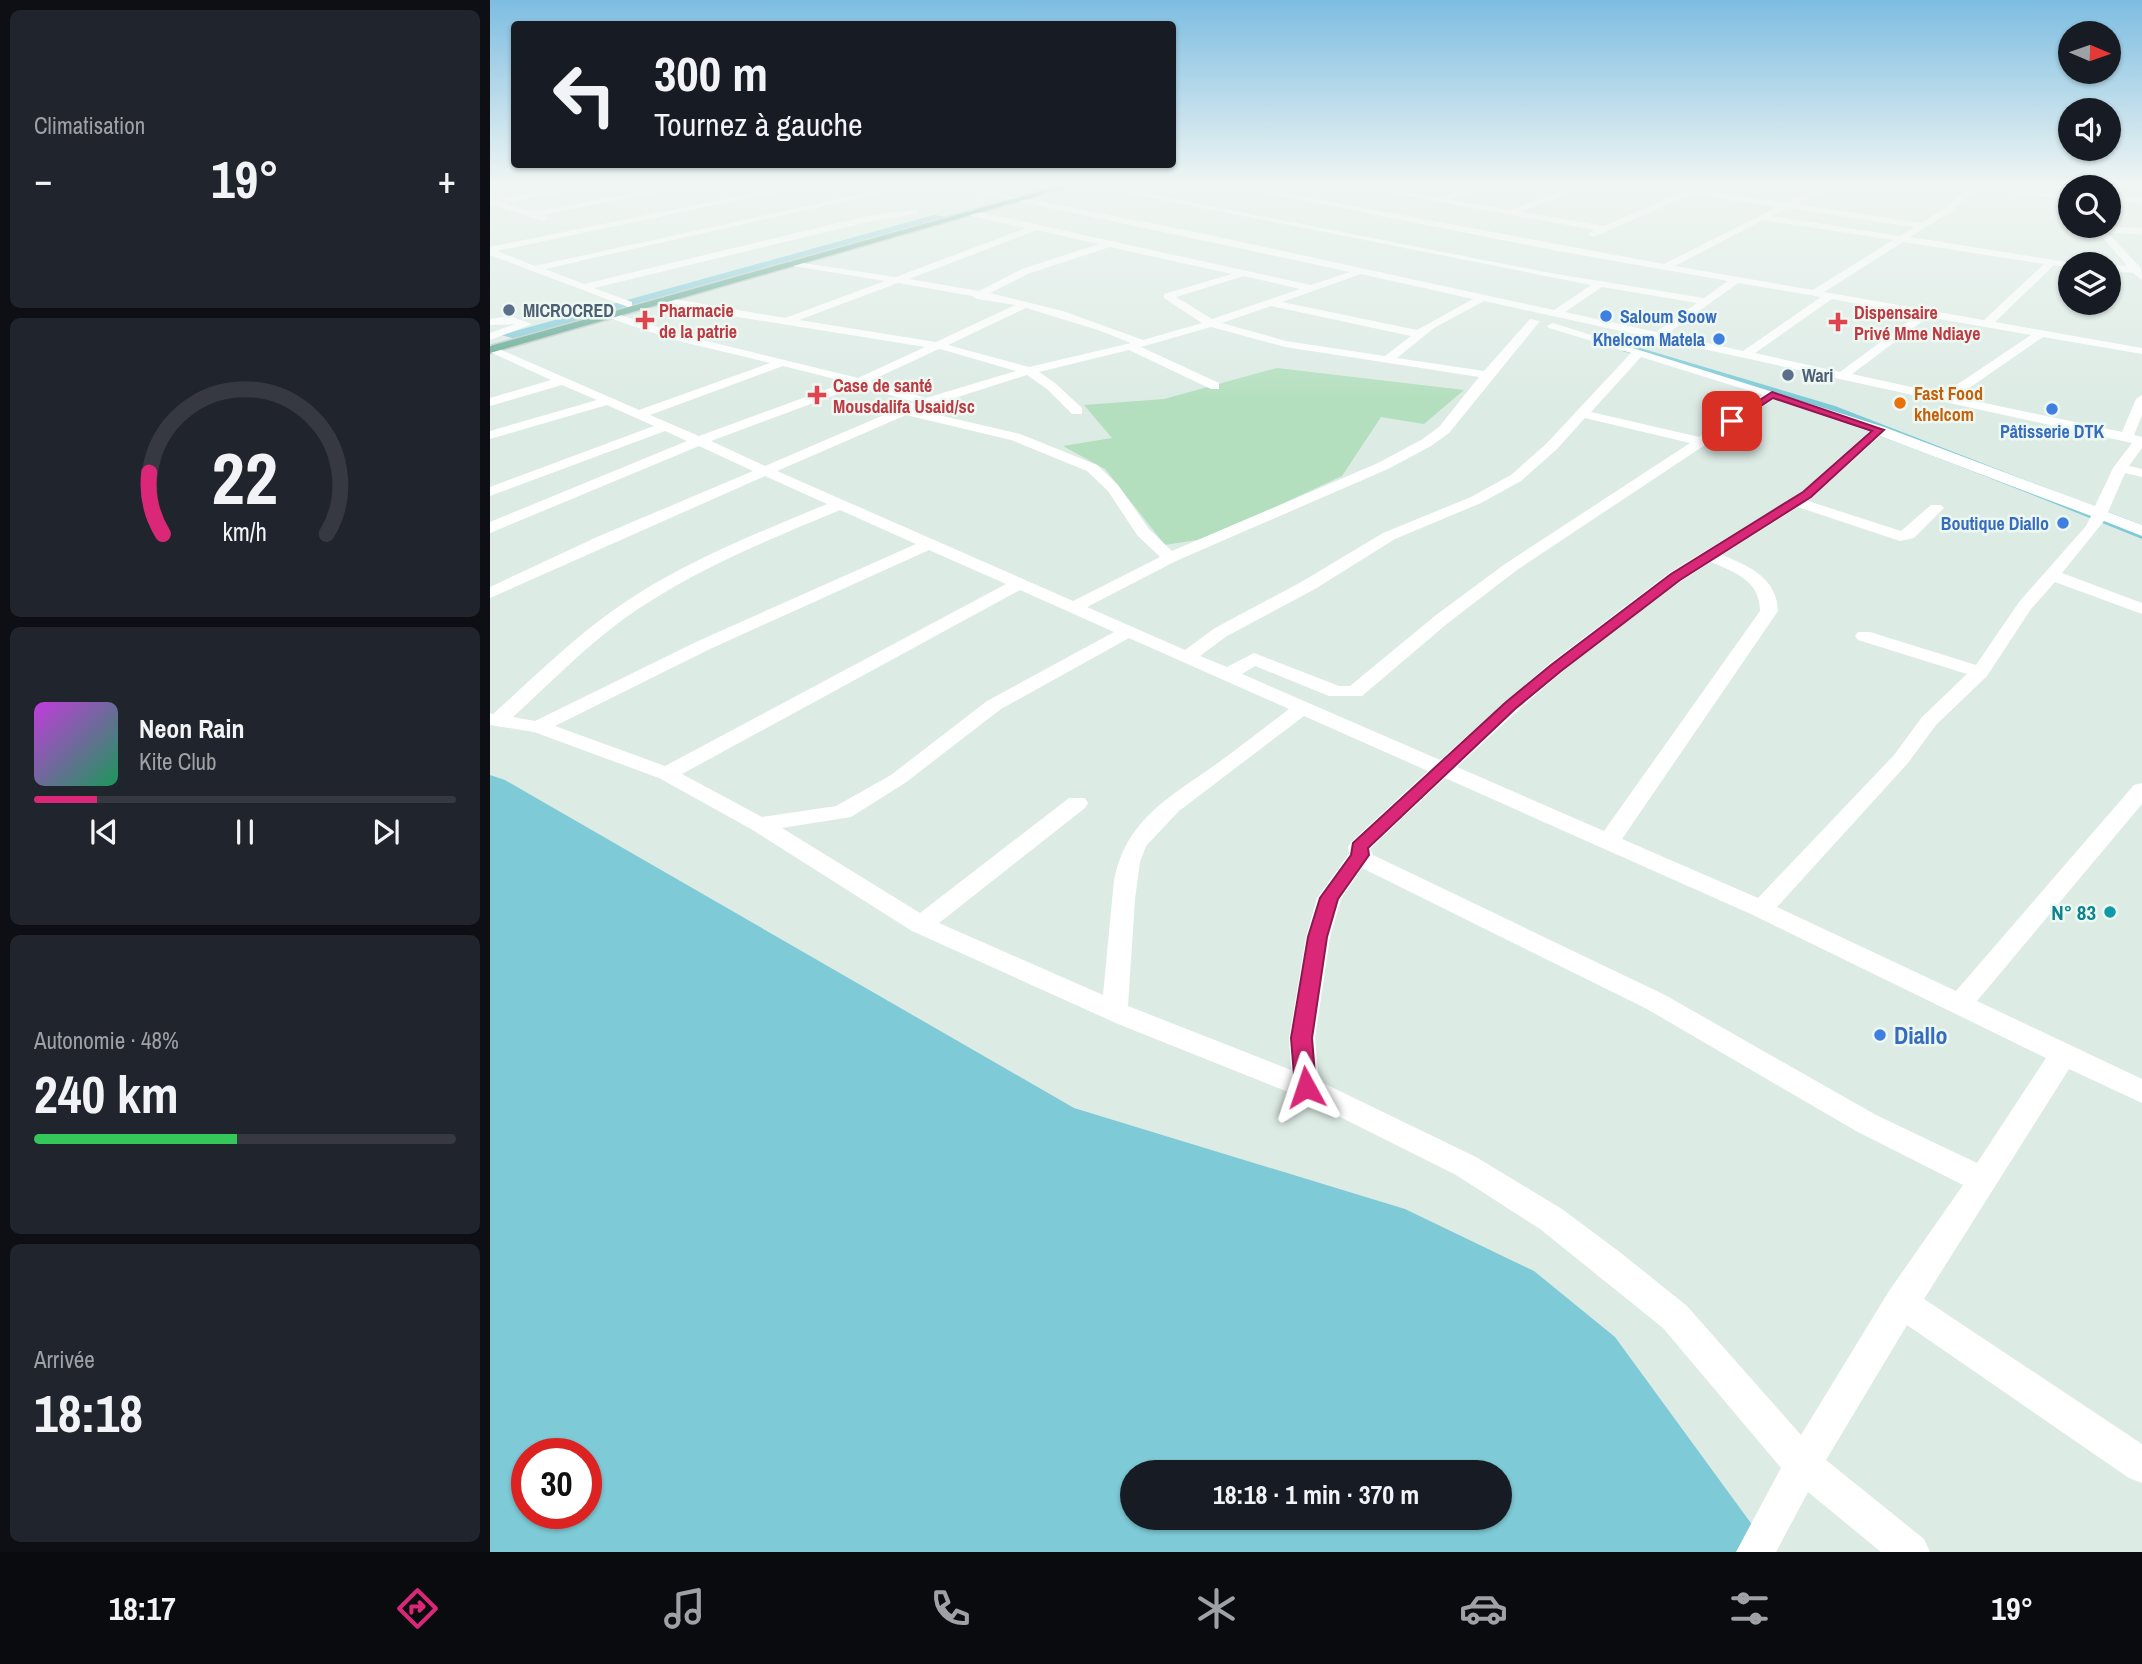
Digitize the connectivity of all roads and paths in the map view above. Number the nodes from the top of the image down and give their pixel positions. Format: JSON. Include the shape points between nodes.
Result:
{"nodes":[{"id":1,"x":506,"y":257,"type":"edge"},
{"id":2,"x":586,"y":257,"type":"edge"},
{"id":3,"x":705,"y":257,"type":"edge"},
{"id":4,"x":791,"y":257,"type":"edge"},
{"id":5,"x":813,"y":257,"type":"edge"},
{"id":6,"x":953,"y":257,"type":"edge"},
{"id":7,"x":1067,"y":257,"type":"edge"},
{"id":8,"x":1174,"y":257,"type":"edge"},
{"id":9,"x":1297,"y":257,"type":"edge"},
{"id":10,"x":1317,"y":257,"type":"edge"},
{"id":11,"x":1456,"y":257,"type":"edge"},
{"id":12,"x":1615,"y":257,"type":"edge"},
{"id":13,"x":1684,"y":257,"type":"edge"},
{"id":14,"x":1873,"y":257,"type":"edge"},
{"id":15,"x":2014,"y":257,"type":"edge"},
{"id":16,"x":2126,"y":257,"type":"edge"},
{"id":17,"x":1464,"y":259,"type":"junction"},
{"id":18,"x":1309,"y":260,"type":"junction"},
{"id":19,"x":793,"y":263,"type":"junction"},
{"id":20,"x":2048,"y":263,"type":"junction"},
{"id":21,"x":2058,"y":264,"type":"edge"},
{"id":22,"x":1667,"y":266,"type":"junction"},
{"id":23,"x":1442,"y":268,"type":"dead end"},
{"id":24,"x":534,"y":269,"type":"junction"},
{"id":25,"x":2121,"y":270,"type":"edge"},
{"id":26,"x":1360,"y":272,"type":"junction"},
{"id":27,"x":1244,"y":273,"type":"junction"},
{"id":28,"x":1431,"y":273,"type":"dead end"},
{"id":29,"x":2140,"y":274,"type":"edge"},
{"id":30,"x":1737,"y":279,"type":"junction"},
{"id":31,"x":891,"y":280,"type":"junction"},
{"id":32,"x":1409,"y":282,"type":"junction"},
{"id":33,"x":1600,"y":284,"type":"junction"},
{"id":34,"x":584,"y":287,"type":"junction"},
{"id":35,"x":1311,"y":288,"type":"junction"},
{"id":36,"x":1817,"y":292,"type":"junction"},
{"id":37,"x":1831,"y":295,"type":"junction"},
{"id":38,"x":977,"y":296,"type":"junction"},
{"id":39,"x":1482,"y":298,"type":"junction"},
{"id":40,"x":663,"y":300,"type":"junction"},
{"id":41,"x":1706,"y":301,"type":"junction"},
{"id":42,"x":1271,"y":303,"type":"junction"},
{"id":43,"x":628,"y":304,"type":"junction"},
{"id":44,"x":1026,"y":304,"type":"junction"},
{"id":45,"x":1507,"y":304,"type":"junction"},
{"id":46,"x":1926,"y":313,"type":"junction"},
{"id":47,"x":1555,"y":314,"type":"junction"},
{"id":48,"x":610,"y":315,"type":"junction"},
{"id":49,"x":785,"y":321,"type":"junction"},
{"id":50,"x":1534,"y":321,"type":"junction"},
{"id":51,"x":490,"y":322,"type":"edge"},
{"id":52,"x":1212,"y":324,"type":"junction"},
{"id":53,"x":1986,"y":324,"type":"junction"},
{"id":54,"x":1418,"y":334,"type":"junction"},
{"id":55,"x":2040,"y":334,"type":"junction"},
{"id":56,"x":1657,"y":336,"type":"junction"},
{"id":57,"x":491,"y":345,"type":"edge"},
{"id":58,"x":940,"y":346,"type":"junction"},
{"id":59,"x":1138,"y":346,"type":"junction"},
{"id":60,"x":2142,"y":351,"type":"edge"},
{"id":61,"x":1639,"y":352,"type":"junction"},
{"id":62,"x":1745,"y":355,"type":"junction"},
{"id":63,"x":1386,"y":360,"type":"junction"},
{"id":64,"x":780,"y":363,"type":"junction"},
{"id":65,"x":1029,"y":372,"type":"junction"},
{"id":66,"x":1487,"y":375,"type":"junction"},
{"id":67,"x":1841,"y":377,"type":"junction"},
{"id":68,"x":561,"y":381,"type":"junction"},
{"id":69,"x":861,"y":381,"type":"junction"},
{"id":70,"x":1215,"y":386,"type":"dead end"},
{"id":71,"x":1772,"y":395,"type":"junction"},
{"id":72,"x":1945,"y":398,"type":"junction"},
{"id":73,"x":2142,"y":399,"type":"edge"},
{"id":74,"x":608,"y":401,"type":"junction"},
{"id":75,"x":490,"y":402,"type":"edge"},
{"id":76,"x":926,"y":402,"type":"junction"},
{"id":77,"x":903,"y":411,"type":"junction"},
{"id":78,"x":1077,"y":411,"type":"dead end"},
{"id":79,"x":1580,"y":413,"type":"junction"},
{"id":80,"x":639,"y":414,"type":"junction"},
{"id":81,"x":666,"y":426,"type":"junction"},
{"id":82,"x":1879,"y":430,"type":"junction"},
{"id":83,"x":490,"y":435,"type":"edge"},
{"id":84,"x":702,"y":440,"type":"junction"},
{"id":85,"x":2136,"y":440,"type":"edge"},
{"id":86,"x":1700,"y":441,"type":"junction"},
{"id":87,"x":2120,"y":468,"type":"junction"},
{"id":88,"x":766,"y":472,"type":"junction"},
{"id":89,"x":2142,"y":473,"type":"edge"},
{"id":90,"x":490,"y":492,"type":"edge"},
{"id":91,"x":1795,"y":501,"type":"junction"},
{"id":92,"x":840,"y":504,"type":"junction"},
{"id":93,"x":1936,"y":508,"type":"dead end"},
{"id":94,"x":2101,"y":514,"type":"junction"},
{"id":95,"x":490,"y":528,"type":"edge"},
{"id":96,"x":2142,"y":531,"type":"edge"},
{"id":97,"x":929,"y":544,"type":"junction"},
{"id":98,"x":1710,"y":555,"type":"junction"},
{"id":99,"x":1170,"y":558,"type":"junction"},
{"id":100,"x":2052,"y":575,"type":"junction"},
{"id":101,"x":1020,"y":583,"type":"junction"},
{"id":102,"x":490,"y":593,"type":"edge"},
{"id":103,"x":1074,"y":607,"type":"junction"},
{"id":104,"x":2142,"y":609,"type":"edge"},
{"id":105,"x":1129,"y":631,"type":"junction"},
{"id":106,"x":1864,"y":636,"type":"dead end"},
{"id":107,"x":1187,"y":657,"type":"junction"},
{"id":108,"x":1980,"y":672,"type":"junction"},
{"id":109,"x":1227,"y":675,"type":"junction"},
{"id":110,"x":1303,"y":708,"type":"junction"},
{"id":111,"x":494,"y":719,"type":"edge"},
{"id":112,"x":538,"y":727,"type":"junction"},
{"id":113,"x":1443,"y":769,"type":"junction"},
{"id":114,"x":666,"y":774,"type":"junction"},
{"id":115,"x":2142,"y":790,"type":"edge"},
{"id":116,"x":1077,"y":803,"type":"dead end"},
{"id":117,"x":759,"y":824,"type":"junction"},
{"id":118,"x":1608,"y":842,"type":"junction"},
{"id":119,"x":1360,"y":855,"type":"junction"},
{"id":120,"x":1761,"y":909,"type":"junction"},
{"id":121,"x":921,"y":925,"type":"junction"},
{"id":122,"x":1959,"y":1006,"type":"junction"},
{"id":123,"x":1114,"y":1011,"type":"junction"},
{"id":124,"x":2063,"y":1055,"type":"junction"},
{"id":125,"x":1306,"y":1087,"type":"junction"},
{"id":126,"x":2142,"y":1092,"type":"edge"},
{"id":127,"x":1984,"y":1181,"type":"junction"},
{"id":128,"x":1901,"y":1303,"type":"junction"},
{"id":129,"x":1802,"y":1464,"type":"junction"},
{"id":130,"x":2142,"y":1465,"type":"edge"},
{"id":131,"x":1755,"y":1552,"type":"edge"},
{"id":132,"x":1911,"y":1552,"type":"edge"}],
"edges":[{"from":1,"to":24,"type":"street"},
{"from":2,"to":24,"type":"street"},
{"from":3,"to":34,"type":"street"},
{"from":4,"to":43,"type":"main road"},
{"from":5,"to":19,"type":"main road"},
{"from":6,"to":31,"type":"street"},
{"from":7,"to":38,"type":"street","via":[[1026,271]]},
{"from":8,"to":27,"type":"street"},
{"from":9,"to":18,"type":"street"},
{"from":10,"to":18,"type":"street"},
{"from":11,"to":17,"type":"street"},
{"from":12,"to":22,"type":"street"},
{"from":13,"to":22,"type":"street"},
{"from":14,"to":36,"type":"street"},
{"from":15,"to":20,"type":"street"},
{"from":16,"to":29,"type":"street"},
{"from":17,"to":23,"type":"street"},
{"from":17,"to":33,"type":"street"},
{"from":18,"to":26,"type":"street"},
{"from":19,"to":31,"type":"street"},
{"from":19,"to":40,"type":"main road"},
{"from":20,"to":21,"type":"street"},
{"from":20,"to":53,"type":"street"},
{"from":22,"to":30,"type":"street"},
{"from":24,"to":34,"type":"street"},
{"from":25,"to":29,"type":"street"},
{"from":26,"to":32,"type":"street"},
{"from":26,"to":35,"type":"street"},
{"from":27,"to":35,"type":"street"},
{"from":27,"to":52,"type":"street","via":[[1168,295]]},
{"from":28,"to":32,"type":"street"},
{"from":30,"to":36,"type":"street"},
{"from":30,"to":41,"type":"street"},
{"from":31,"to":38,"type":"street"},
{"from":31,"to":49,"type":"street"},
{"from":32,"to":39,"type":"street"},
{"from":33,"to":41,"type":"street"},
{"from":33,"to":47,"type":"street"},
{"from":34,"to":43,"type":"street"},
{"from":35,"to":42,"type":"street"},
{"from":36,"to":37,"type":"street"},
{"from":37,"to":46,"type":"street"},
{"from":37,"to":62,"type":"street"},
{"from":38,"to":44,"type":"street"},
{"from":39,"to":45,"type":"street"},
{"from":39,"to":54,"type":"street"},
{"from":40,"to":48,"type":"main road"},
{"from":40,"to":49,"type":"street"},
{"from":41,"to":56,"type":"street"},
{"from":42,"to":52,"type":"street"},
{"from":42,"to":54,"type":"street"},
{"from":43,"to":57,"type":"main road"},
{"from":44,"to":58,"type":"street"},
{"from":44,"to":59,"type":"street","via":[[1098,324]]},
{"from":45,"to":47,"type":"street"},
{"from":45,"to":50,"type":"street"},
{"from":46,"to":53,"type":"street"},
{"from":46,"to":67,"type":"street"},
{"from":47,"to":56,"type":"street"},
{"from":48,"to":57,"type":"main road"},
{"from":48,"to":64,"type":"street"},
{"from":49,"to":58,"type":"street"},
{"from":50,"to":61,"type":"street"},
{"from":50,"to":66,"type":"street"},
{"from":51,"to":57,"type":"street","via":[[510,319],[526,324]]},
{"from":52,"to":59,"type":"street"},
{"from":52,"to":63,"type":"street","via":[[1285,344]]},
{"from":53,"to":55,"type":"street"},
{"from":54,"to":63,"type":"street"},
{"from":55,"to":60,"type":"street"},
{"from":55,"to":72,"type":"street"},
{"from":56,"to":62,"type":"street"},
{"from":57,"to":68,"type":"street"},
{"from":58,"to":65,"type":"street"},
{"from":58,"to":69,"type":"street"},
{"from":59,"to":65,"type":"street"},
{"from":59,"to":70,"type":"street"},
{"from":61,"to":71,"type":"street"},
{"from":61,"to":79,"type":"street"},
{"from":62,"to":67,"type":"street"},
{"from":63,"to":66,"type":"street"},
{"from":64,"to":69,"type":"street"},
{"from":64,"to":80,"type":"street"},
{"from":65,"to":76,"type":"street"},
{"from":65,"to":78,"type":"street"},
{"from":66,"to":99,"type":"street","via":[[1444,430],[1410,453]]},
{"from":67,"to":72,"type":"street"},
{"from":68,"to":74,"type":"street"},
{"from":68,"to":75,"type":"street"},
{"from":69,"to":76,"type":"street"},
{"from":69,"to":84,"type":"street"},
{"from":71,"to":82,"type":"street"},
{"from":71,"to":86,"type":"street"},
{"from":72,"to":85,"type":"street"},
{"from":73,"to":85,"type":"street"},
{"from":74,"to":80,"type":"street"},
{"from":74,"to":83,"type":"street"},
{"from":76,"to":77,"type":"street"},
{"from":77,"to":88,"type":"street"},
{"from":77,"to":99,"type":"street","via":[[1015,437],[1092,468]]},
{"from":79,"to":86,"type":"street"},
{"from":79,"to":107,"type":"street","via":[[1516,478],[1389,536],[1221,632]]},
{"from":80,"to":81,"type":"street"},
{"from":81,"to":84,"type":"street"},
{"from":81,"to":90,"type":"street"},
{"from":82,"to":91,"type":"street"},
{"from":82,"to":94,"type":"street"},
{"from":84,"to":88,"type":"street"},
{"from":84,"to":95,"type":"street"},
{"from":85,"to":87,"type":"street"},
{"from":86,"to":109,"type":"street","via":[[1494,580],[1355,692],[1336,692],[1254,659]]},
{"from":87,"to":89,"type":"street"},
{"from":87,"to":94,"type":"street"},
{"from":88,"to":92,"type":"street"},
{"from":88,"to":102,"type":"street"},
{"from":91,"to":93,"type":"street","via":[[1900,536],[1908,535]]},
{"from":91,"to":98,"type":"street"},
{"from":92,"to":97,"type":"street"},
{"from":92,"to":111,"type":"street","via":[[717,559],[638,601]]},
{"from":94,"to":96,"type":"street"},
{"from":94,"to":100,"type":"street"},
{"from":97,"to":101,"type":"street"},
{"from":97,"to":112,"type":"street","via":[[716,639]]},
{"from":98,"to":113,"type":"street","via":[[1650,594],[1556,668]]},
{"from":98,"to":118,"type":"street","via":[[1765,586],[1771,598],[1769,611]]},
{"from":99,"to":103,"type":"street"},
{"from":100,"to":104,"type":"street"},
{"from":100,"to":108,"type":"street"},
{"from":101,"to":103,"type":"street"},
{"from":101,"to":114,"type":"street"},
{"from":103,"to":105,"type":"street"},
{"from":105,"to":107,"type":"street"},
{"from":105,"to":117,"type":"street","via":[[994,705],[898,779],[843,812]]},
{"from":106,"to":108,"type":"street"},
{"from":107,"to":109,"type":"street"},
{"from":108,"to":120,"type":"street","via":[[1929,721],[1900,759]]},
{"from":109,"to":110,"type":"street"},
{"from":110,"to":113,"type":"street"},
{"from":110,"to":123,"type":"street","via":[[1186,795],[1140,840],[1130,860]]},
{"from":111,"to":112,"type":"street"},
{"from":112,"to":114,"type":"street"},
{"from":113,"to":118,"type":"street"},
{"from":113,"to":119,"type":"street","via":[[1359,847]]},
{"from":114,"to":117,"type":"street"},
{"from":115,"to":122,"type":"street"},
{"from":116,"to":121,"type":"street"},
{"from":117,"to":121,"type":"street"},
{"from":118,"to":120,"type":"street"},
{"from":119,"to":125,"type":"street","via":[[1329,898],[1318,937],[1301,1038]]},
{"from":119,"to":127,"type":"street","via":[[1656,1002],[1844,1112]]},
{"from":120,"to":122,"type":"street"},
{"from":121,"to":123,"type":"street"},
{"from":122,"to":124,"type":"street"},
{"from":123,"to":125,"type":"street"},
{"from":124,"to":126,"type":"street"},
{"from":124,"to":127,"type":"street"},
{"from":125,"to":129,"type":"street","via":[[1466,1166],[1611,1263],[1675,1317]]},
{"from":127,"to":128,"type":"street"},
{"from":128,"to":129,"type":"street"},
{"from":128,"to":130,"type":"street"},
{"from":129,"to":131,"type":"street"},
{"from":129,"to":132,"type":"street"}]}
